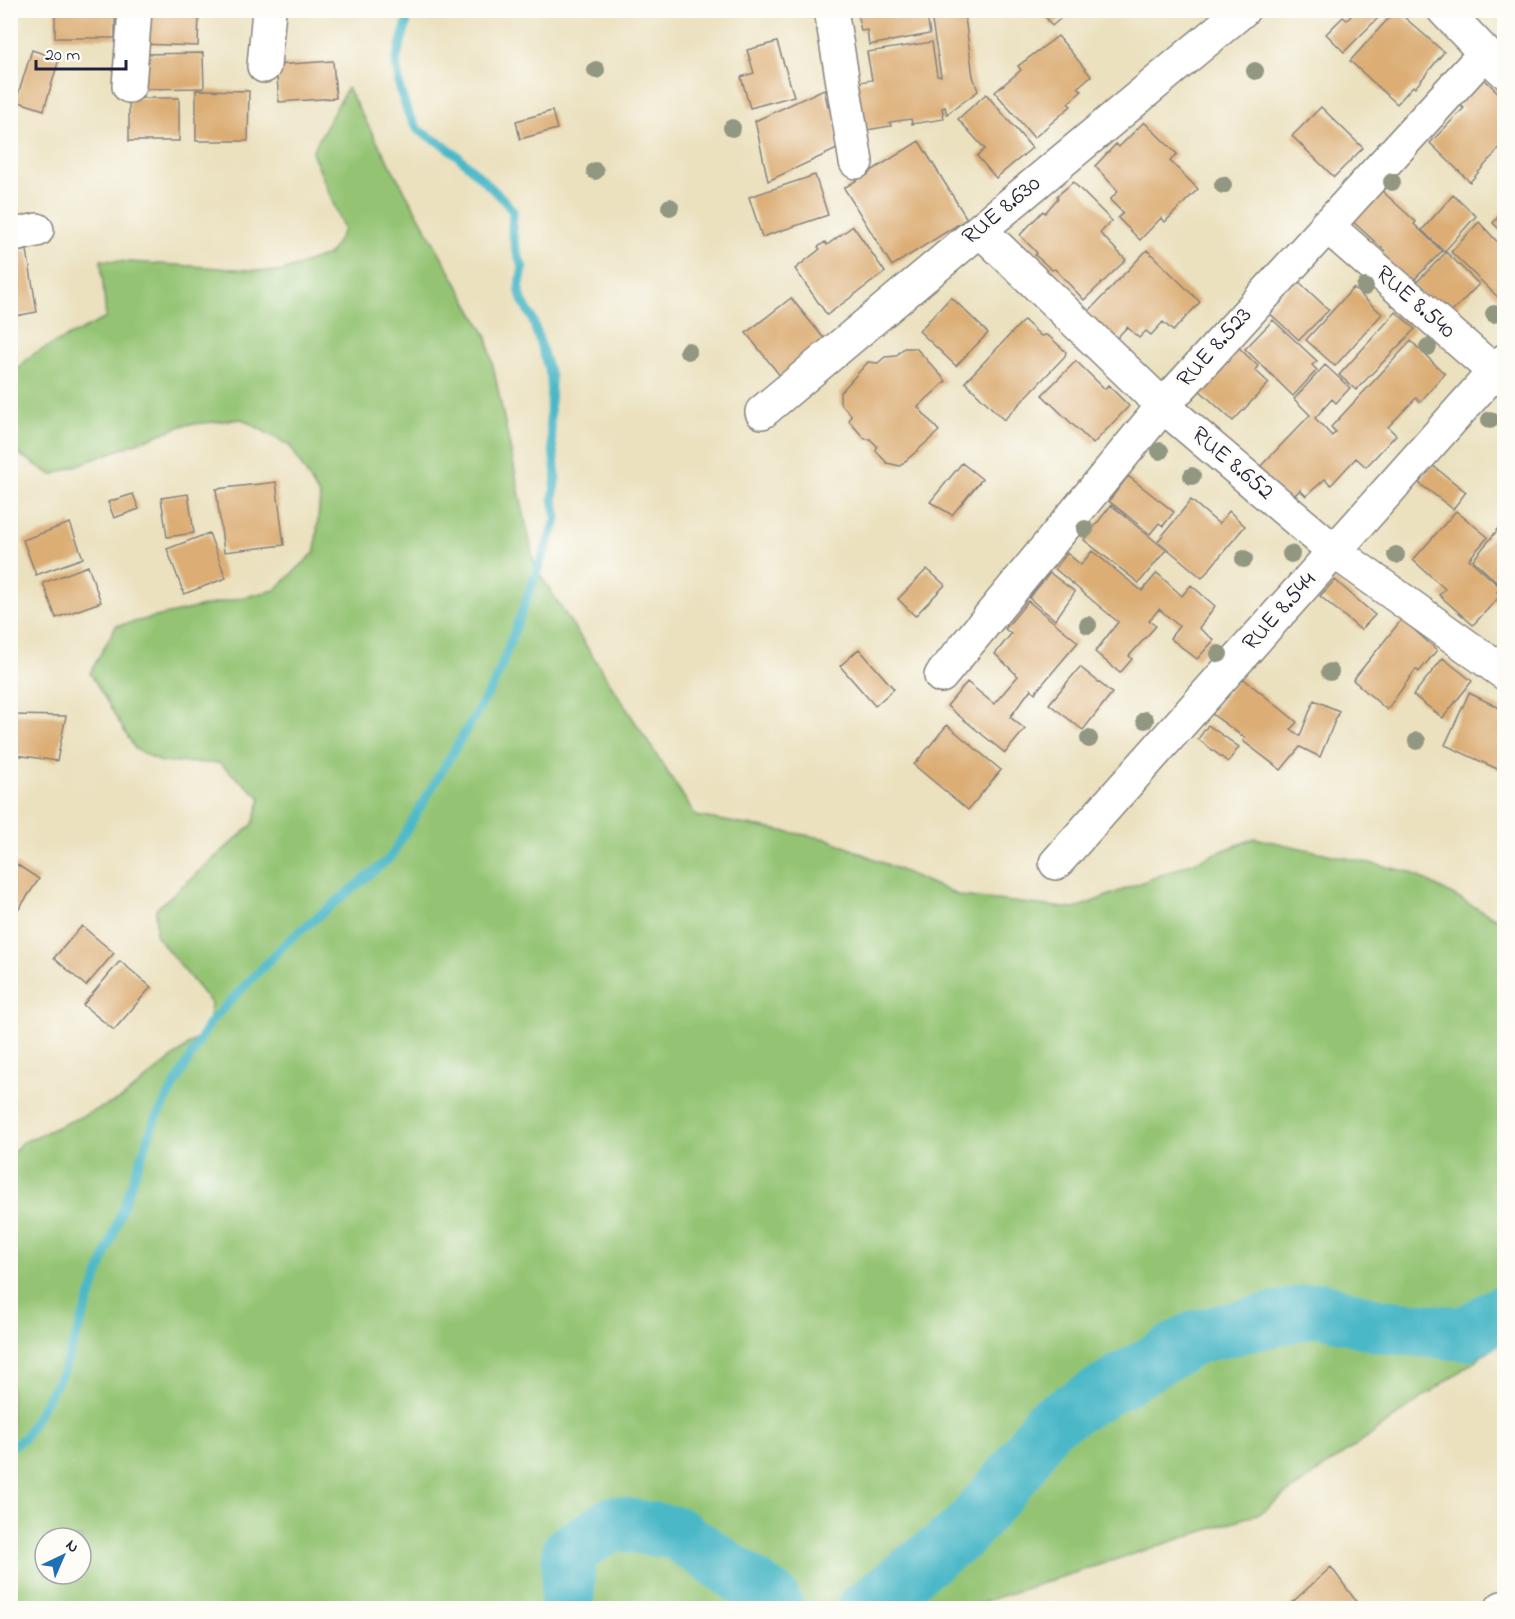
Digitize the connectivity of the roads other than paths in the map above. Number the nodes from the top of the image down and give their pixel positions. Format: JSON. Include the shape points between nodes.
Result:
{"nodes":[{"id":1,"x":135,"y":10,"type":"edge"},
{"id":2,"x":269,"y":10,"type":"edge"},
{"id":3,"x":831,"y":10,"type":"edge"},
{"id":4,"x":1243,"y":10,"type":"edge"},
{"id":5,"x":1444,"y":10,"type":"edge"},
{"id":6,"x":1495,"y":62,"type":"edge"},
{"id":7,"x":264,"y":66,"type":"dead end"},
{"id":8,"x":129,"y":86,"type":"dead end"},
{"id":9,"x":856,"y":162,"type":"dead end"},
{"id":10,"x":1326,"y":225,"type":"junction"},
{"id":11,"x":980,"y":230,"type":"junction"},
{"id":12,"x":1501,"y":371,"type":"edge"},
{"id":13,"x":1163,"y":406,"type":"junction"},
{"id":14,"x":762,"y":412,"type":"dead end"},
{"id":15,"x":1334,"y":551,"type":"junction"},
{"id":16,"x":1504,"y":673,"type":"edge"},
{"id":17,"x":941,"y":676,"type":"dead end"},
{"id":18,"x":1056,"y":863,"type":"dead end"}],
"edges":[{"from":1,"to":8,"type":"street"},
{"from":2,"to":7,"type":"street"},
{"from":3,"to":9,"type":"street"},
{"from":4,"to":11,"type":"street","name":"RUE 8.630"},
{"from":5,"to":6,"type":"street"},
{"from":6,"to":10,"type":"street","name":"RUE 8.523"},
{"from":10,"to":12,"type":"street","name":"RUE 8.540"},
{"from":10,"to":13,"type":"street","name":"RUE 8.523"},
{"from":11,"to":13,"type":"street","name":"RUE 8.652"},
{"from":11,"to":14,"type":"street","name":"RUE 8.630"},
{"from":12,"to":15,"type":"street","name":"RUE 8.544"},
{"from":13,"to":15,"type":"street","name":"RUE 8.652"},
{"from":13,"to":17,"type":"street","name":"RUE 8.523"},
{"from":15,"to":16,"type":"street","name":"RUE 8.652"},
{"from":15,"to":18,"type":"street","name":"RUE 8.544"}]}
